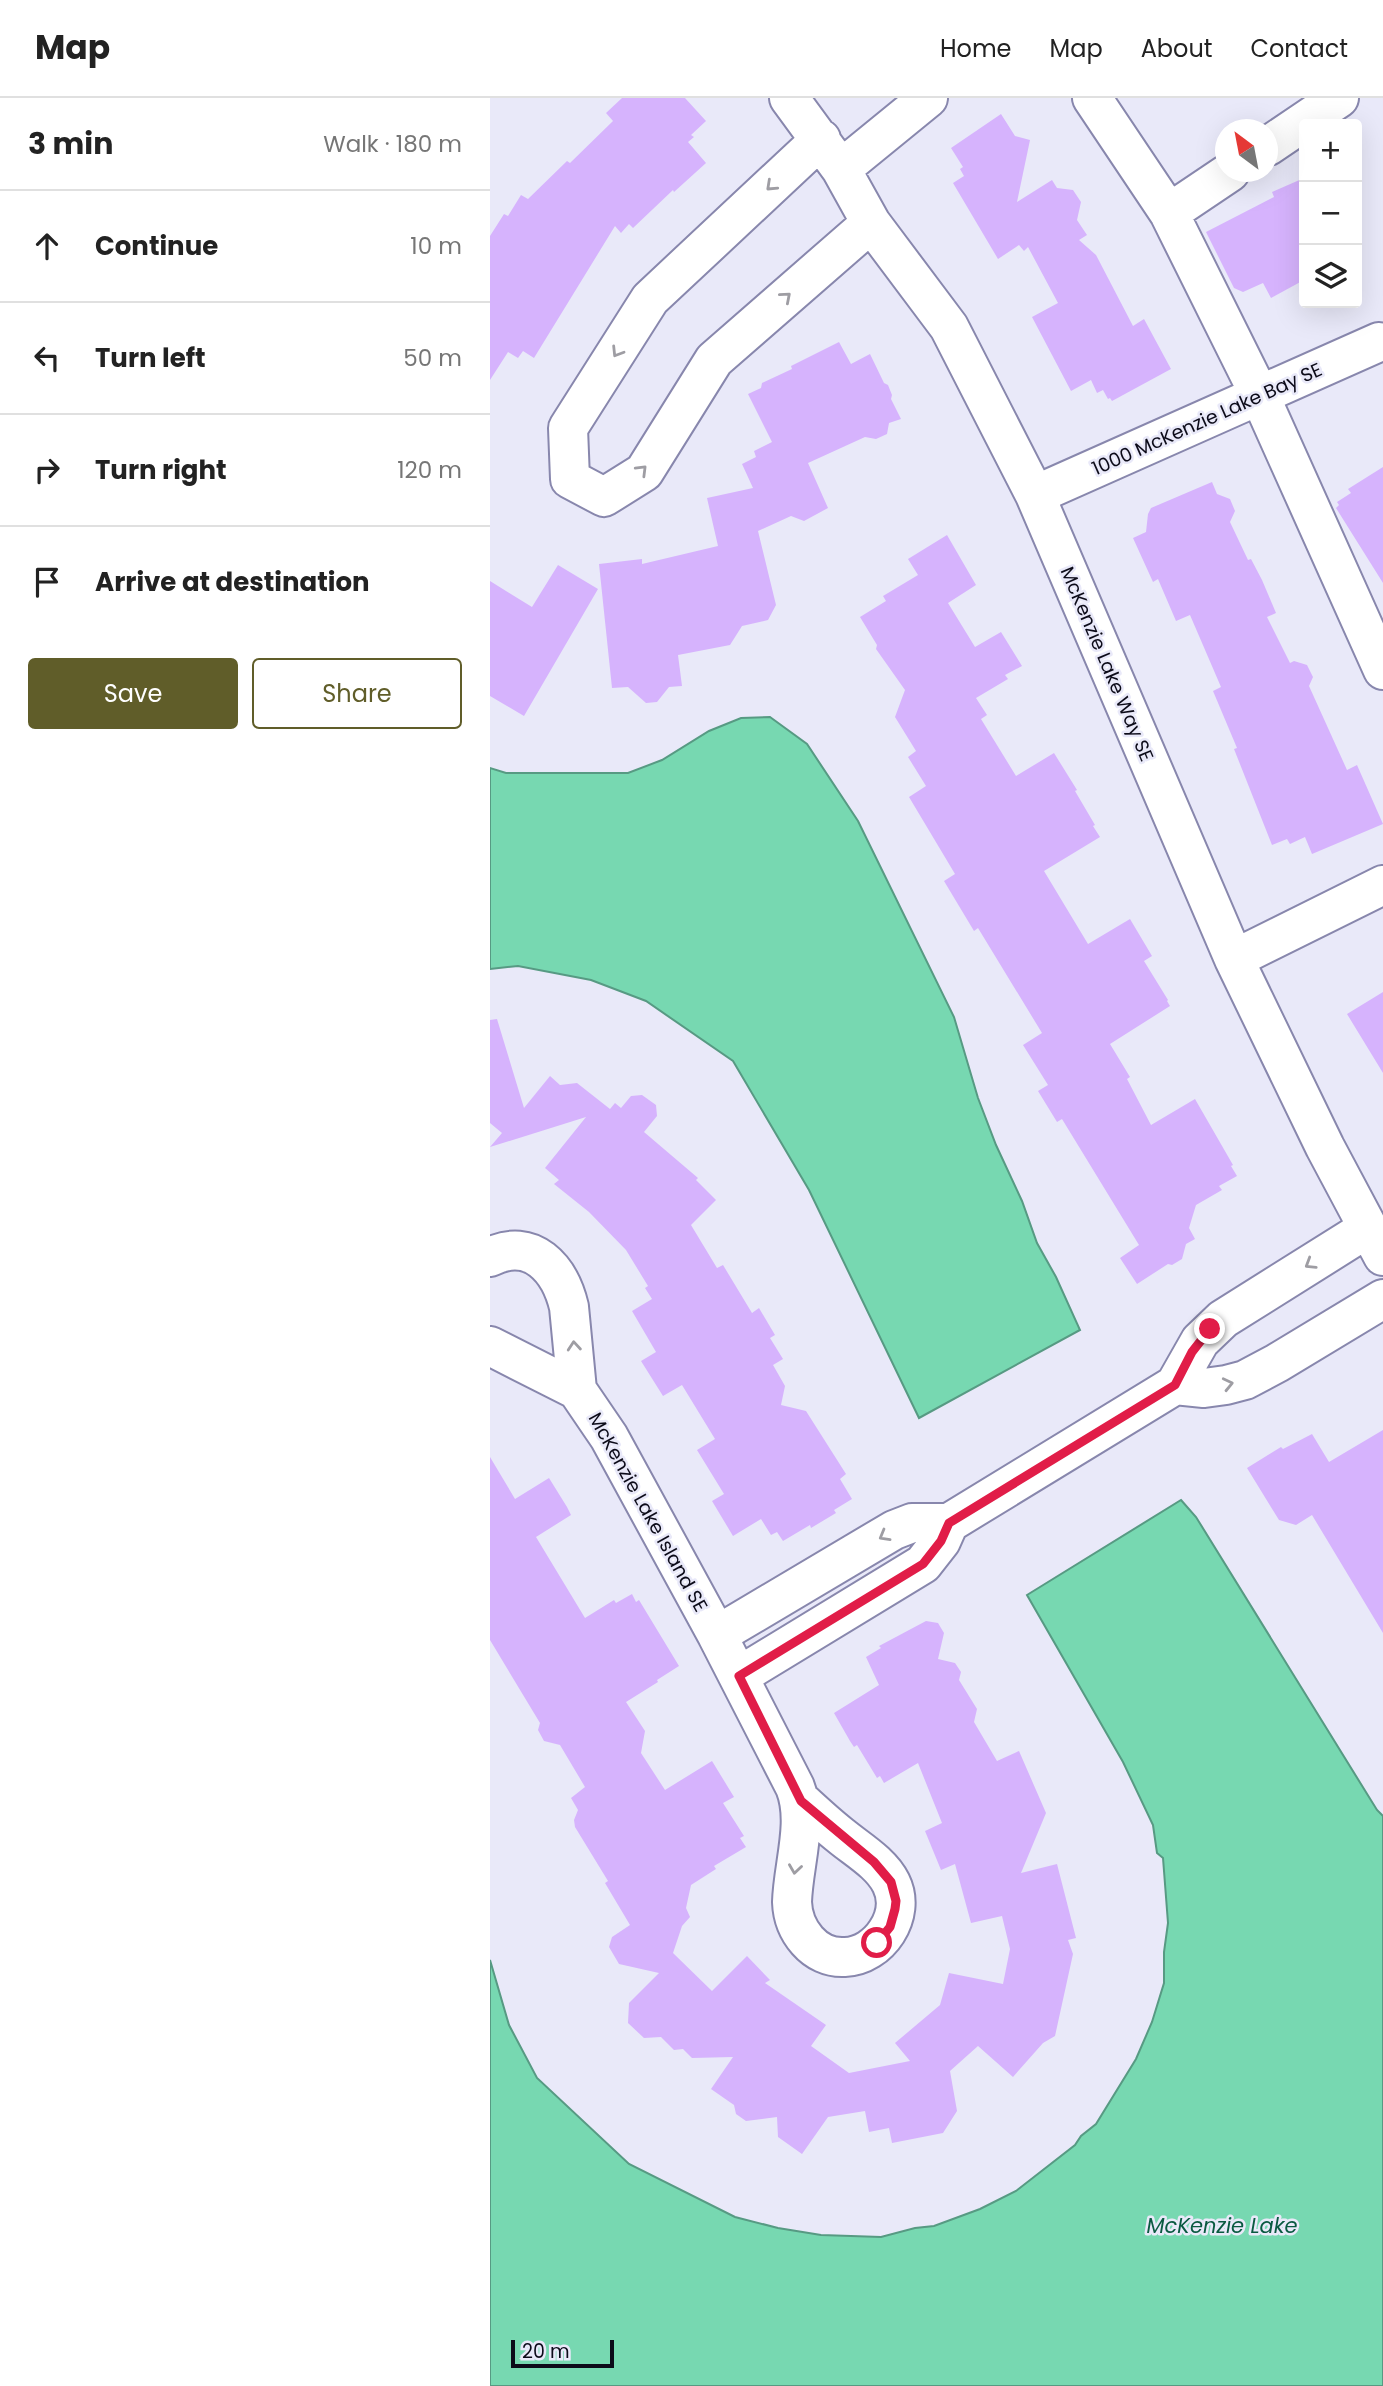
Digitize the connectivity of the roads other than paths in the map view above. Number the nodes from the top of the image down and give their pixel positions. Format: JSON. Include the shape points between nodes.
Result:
{"nodes":[{"id":1,"x":789,"y":98,"type":"edge"},
{"id":2,"x":928,"y":98,"type":"edge"},
{"id":3,"x":1092,"y":98,"type":"edge"},
{"id":4,"x":1339,"y":98,"type":"edge"},
{"id":5,"x":1278,"y":139,"type":"edge"},
{"id":6,"x":831,"y":154,"type":"junction"},
{"id":7,"x":1215,"y":182,"type":"edge"},
{"id":8,"x":1169,"y":213,"type":"junction"},
{"id":9,"x":871,"y":223,"type":"junction"},
{"id":10,"x":1379,"y":342,"type":"dead end"},
{"id":11,"x":1260,"y":396,"type":"junction"},
{"id":12,"x":1035,"y":495,"type":"junction"},
{"id":13,"x":1380,"y":653,"type":"edge"},
{"id":14,"x":1383,"y":885,"type":"edge"},
{"id":15,"x":1234,"y":959,"type":"junction"},
{"id":16,"x":1375,"y":1242,"type":"edge"},
{"id":17,"x":490,"y":1256,"type":"edge"},
{"id":18,"x":1383,"y":1298,"type":"edge"},
{"id":19,"x":490,"y":1346,"type":"edge"},
{"id":20,"x":1175,"y":1385,"type":"junction"},
{"id":21,"x":578,"y":1390,"type":"junction"},
{"id":22,"x":949,"y":1523,"type":"junction"},
{"id":23,"x":717,"y":1635,"type":"junction"},
{"id":24,"x":739,"y":1676,"type":"junction"},
{"id":25,"x":801,"y":1801,"type":"dead end"}],
"edges":[{"from":1,"to":6,"type":"street","name":"McKenzie Lake Way SE"},
{"from":2,"to":6,"type":"street"},
{"from":3,"to":8,"type":"street"},
{"from":4,"to":5,"type":"street"},
{"from":6,"to":9,"type":"street","name":"McKenzie Lake Way SE"},
{"from":6,"to":9,"type":"street","one_way":true,"via":[[650,299],[568,428],[570,480],[604,497],[644,472],[714,360]]},
{"from":7,"to":8,"type":"street"},
{"from":8,"to":11,"type":"street"},
{"from":9,"to":12,"type":"street","name":"McKenzie Lake Way SE","via":[[949,327]]},
{"from":10,"to":11,"type":"street","name":"1000 McKenzie Lake Bay SE"},
{"from":11,"to":12,"type":"street","name":"1000 McKenzie Lake Bay SE"},
{"from":11,"to":13,"type":"street"},
{"from":12,"to":15,"type":"street","name":"McKenzie Lake Way SE"},
{"from":14,"to":15,"type":"street"},
{"from":15,"to":16,"type":"street","name":"McKenzie Lake Way SE"},
{"from":16,"to":20,"type":"street","name":"McKenzie Lake Island SE","one_way":true,"via":[[1223,1319],[1200,1341]]},
{"from":21,"to":17,"type":"street","name":"McKenzie Lake Island SE","one_way":true,"via":[[569,1307],[553,1271],[522,1250]]},
{"from":20,"to":18,"type":"street","one_way":true,"via":[[1215,1387],[1245,1380]]},
{"from":19,"to":21,"type":"street","name":"McKenzie Lake Island SE"},
{"from":20,"to":22,"type":"street","name":"McKenzie Lake Island SE"},
{"from":21,"to":23,"type":"street","name":"McKenzie Lake Island SE","via":[[609,1437]]},
{"from":22,"to":23,"type":"street","name":"McKenzie Lake Island SE","one_way":true,"via":[[921,1522],[894,1530]]},
{"from":22,"to":24,"type":"street","name":"McKenzie Lake Island SE","via":[[923,1564]]},
{"from":23,"to":24,"type":"street","name":"McKenzie Lake Island SE"},
{"from":24,"to":25,"type":"street","name":"McKenzie Lake Island SE"}]}
